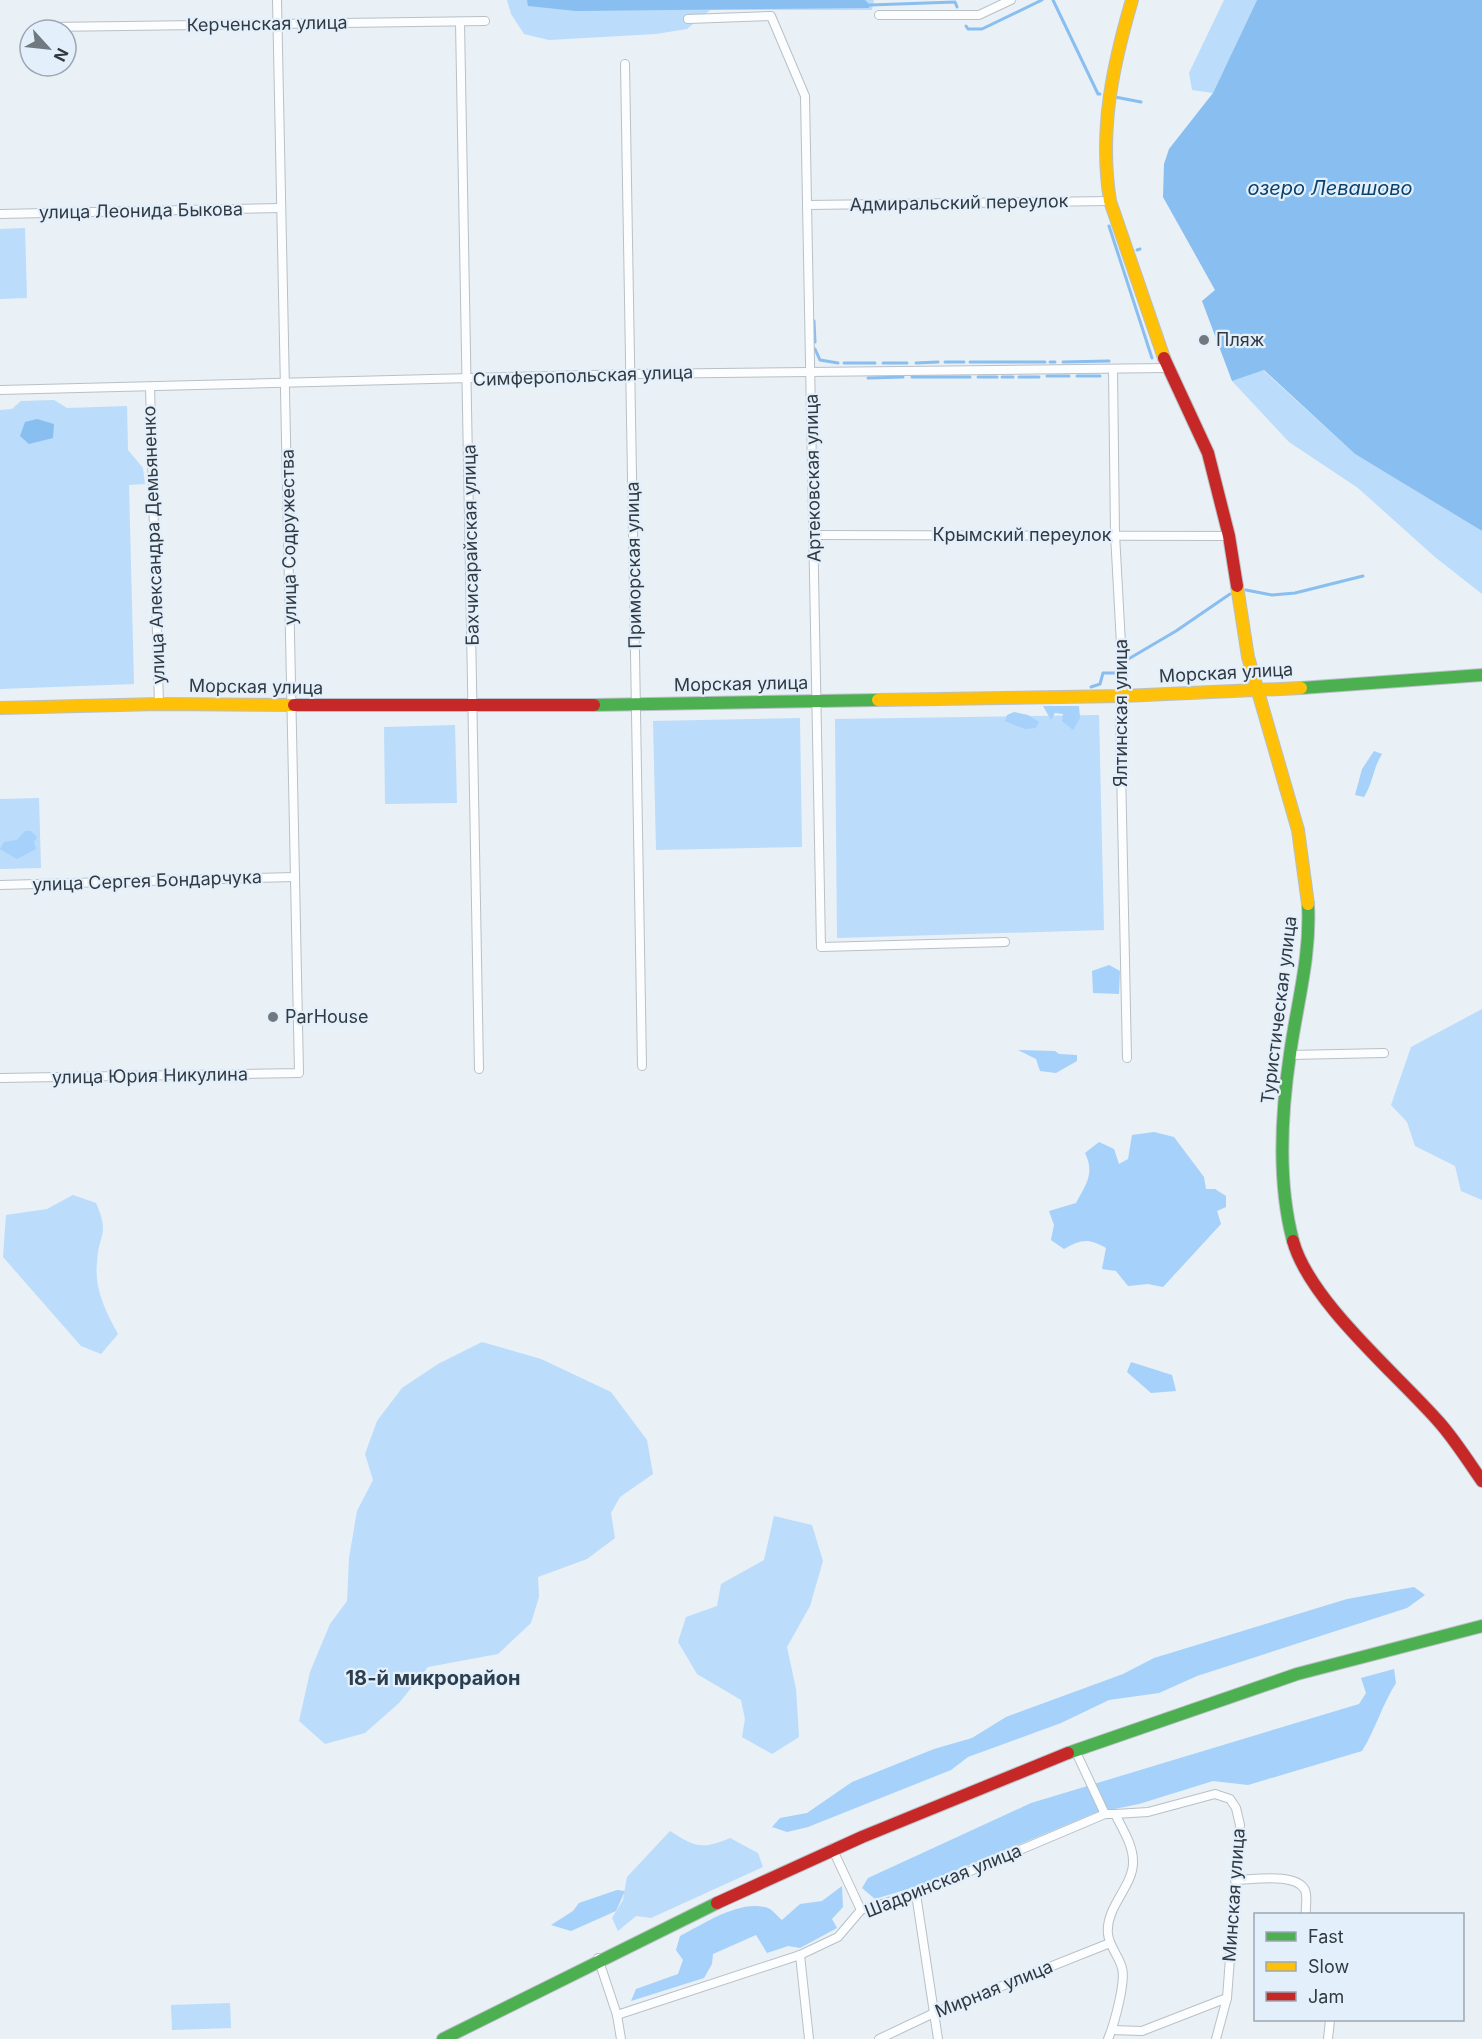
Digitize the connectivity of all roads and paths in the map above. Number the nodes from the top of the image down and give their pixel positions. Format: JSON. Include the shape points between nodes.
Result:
{"nodes":[{"id":1,"x":277,"y":0,"type":"edge"},
{"id":2,"x":1011,"y":0,"type":"edge"},
{"id":3,"x":1132,"y":0,"type":"edge"},
{"id":4,"x":879,"y":15,"type":"dead end"},
{"id":5,"x":688,"y":18,"type":"dead end"},
{"id":6,"x":485,"y":21,"type":"dead end"},
{"id":7,"x":460,"y":22,"type":"junction"},
{"id":8,"x":277,"y":24,"type":"junction"},
{"id":9,"x":78,"y":27,"type":"edge"},
{"id":10,"x":625,"y":64,"type":"dead end"},
{"id":11,"x":1110,"y":201,"type":"junction"},
{"id":12,"x":808,"y":205,"type":"junction"},
{"id":13,"x":281,"y":208,"type":"junction"},
{"id":14,"x":0,"y":214,"type":"edge"},
{"id":15,"x":1167,"y":368,"type":"junction"},
{"id":16,"x":1113,"y":369,"type":"junction"},
{"id":17,"x":810,"y":371,"type":"junction"},
{"id":18,"x":631,"y":374,"type":"junction"},
{"id":19,"x":468,"y":379,"type":"junction"},
{"id":20,"x":285,"y":383,"type":"junction"},
{"id":21,"x":150,"y":387,"type":"junction"},
{"id":22,"x":0,"y":390,"type":"edge"},
{"id":23,"x":1115,"y":534,"type":"junction"},
{"id":24,"x":814,"y":535,"type":"junction"},
{"id":25,"x":1229,"y":536,"type":"junction"},
{"id":26,"x":1482,"y":675,"type":"edge"},
{"id":27,"x":1258,"y":691,"type":"junction"},
{"id":28,"x":1123,"y":696,"type":"junction"},
{"id":29,"x":816,"y":701,"type":"junction"},
{"id":30,"x":637,"y":703,"type":"junction"},
{"id":31,"x":159,"y":704,"type":"junction"},
{"id":32,"x":293,"y":707,"type":"junction"},
{"id":33,"x":474,"y":707,"type":"junction"},
{"id":34,"x":0,"y":708,"type":"edge"},
{"id":35,"x":295,"y":877,"type":"junction"},
{"id":36,"x":0,"y":885,"type":"edge"},
{"id":37,"x":1005,"y":942,"type":"dead end"},
{"id":38,"x":1384,"y":1053,"type":"dead end"},
{"id":39,"x":1290,"y":1055,"type":"junction"},
{"id":40,"x":1127,"y":1058,"type":"dead end"},
{"id":41,"x":642,"y":1066,"type":"dead end"},
{"id":42,"x":479,"y":1069,"type":"dead end"},
{"id":43,"x":299,"y":1073,"type":"joint"},
{"id":44,"x":0,"y":1078,"type":"edge"},
{"id":45,"x":1482,"y":1481,"type":"edge"},
{"id":46,"x":1482,"y":1626,"type":"edge"},
{"id":47,"x":1075,"y":1750,"type":"junction"},
{"id":48,"x":1105,"y":1814,"type":"junction"},
{"id":49,"x":1115,"y":1814,"type":"junction"},
{"id":50,"x":832,"y":1848,"type":"junction"},
{"id":51,"x":1236,"y":1880,"type":"junction"},
{"id":52,"x":916,"y":1894,"type":"junction"},
{"id":53,"x":861,"y":1910,"type":"junction"},
{"id":54,"x":1306,"y":1913,"type":"edge"},
{"id":55,"x":1110,"y":1943,"type":"junction"},
{"id":56,"x":800,"y":1955,"type":"junction"},
{"id":57,"x":598,"y":1958,"type":"junction"},
{"id":58,"x":1227,"y":1998,"type":"junction"},
{"id":59,"x":934,"y":2013,"type":"junction"},
{"id":60,"x":618,"y":2015,"type":"junction"},
{"id":61,"x":1330,"y":2021,"type":"edge"},
{"id":62,"x":1112,"y":2030,"type":"junction"},
{"id":63,"x":443,"y":2039,"type":"edge"},
{"id":64,"x":621,"y":2039,"type":"edge"},
{"id":65,"x":809,"y":2039,"type":"edge"},
{"id":66,"x":879,"y":2039,"type":"edge"},
{"id":67,"x":938,"y":2039,"type":"edge"},
{"id":68,"x":1108,"y":2039,"type":"edge"},
{"id":69,"x":1216,"y":2039,"type":"edge"},
{"id":70,"x":1328,"y":2039,"type":"edge"}],
"edges":[{"from":1,"to":8,"type":"street","name":"улица Содружества"},
{"from":2,"to":4,"type":"street","via":[[979,15]]},
{"from":3,"to":11,"type":"street","name":"Туристическая улица","via":[[1109,83],[1103,123]]},
{"from":5,"to":12,"type":"street","name":"Артековская улица","via":[[771,16],[805,96]]},
{"from":6,"to":7,"type":"street","name":"Керченская улица"},
{"from":7,"to":8,"type":"street","name":"Керченская улица"},
{"from":7,"to":19,"type":"street","name":"Бахчисарайская улица"},
{"from":8,"to":9,"type":"street","name":"Керченская улица"},
{"from":8,"to":13,"type":"street","name":"улица Содружества"},
{"from":10,"to":18,"type":"street","name":"Приморская улица"},
{"from":11,"to":12,"type":"street","name":"Адмиральский переулок"},
{"from":11,"to":15,"type":"street","name":"Туристическая улица"},
{"from":12,"to":17,"type":"street","name":"Артековская улица"},
{"from":13,"to":14,"type":"street","name":"улица Леонида Быкова"},
{"from":13,"to":20,"type":"street","name":"улица Содружества"},
{"from":15,"to":16,"type":"street","name":"Симферопольская улица"},
{"from":15,"to":25,"type":"street","name":"Туристическая улица","via":[[1208,453]]},
{"from":16,"to":17,"type":"street","name":"Симферопольская улица"},
{"from":16,"to":23,"type":"street","name":"Ялтинская улица"},
{"from":17,"to":18,"type":"street","name":"Симферопольская улица"},
{"from":17,"to":24,"type":"street","name":"Артековская улица"},
{"from":18,"to":19,"type":"street","name":"Симферопольская улица"},
{"from":18,"to":30,"type":"street","name":"Приморская улица"},
{"from":19,"to":20,"type":"street","name":"Симферопольская улица"},
{"from":19,"to":33,"type":"street","name":"Бахчисарайская улица"},
{"from":20,"to":21,"type":"street","name":"Симферопольская улица"},
{"from":20,"to":32,"type":"street","name":"улица Содружества"},
{"from":21,"to":22,"type":"street","name":"Симферопольская улица"},
{"from":21,"to":31,"type":"street","name":"улица Александра Демьяненко"},
{"from":23,"to":24,"type":"street","name":"Крымский переулок"},
{"from":23,"to":25,"type":"street","name":"Крымский переулок"},
{"from":23,"to":28,"type":"street","name":"Ялтинская улица"},
{"from":24,"to":29,"type":"street","name":"Артековская улица"},
{"from":25,"to":27,"type":"street","name":"Туристическая улица","via":[[1248,657]]},
{"from":26,"to":27,"type":"street","name":"Морская улица"},
{"from":27,"to":28,"type":"street","name":"Морская улица"},
{"from":27,"to":39,"type":"street","name":"Туристическая улица","via":[[1294,812],[1310,913],[1310,937]]},
{"from":28,"to":29,"type":"street","name":"Морская улица"},
{"from":28,"to":40,"type":"street","name":"Ялтинская улица","via":[[1120,719]]},
{"from":29,"to":30,"type":"street","name":"Морская улица"},
{"from":29,"to":37,"type":"street","name":"Артековская улица","via":[[821,947]]},
{"from":30,"to":33,"type":"street","name":"Морская улица"},
{"from":30,"to":41,"type":"street","name":"Приморская улица"},
{"from":31,"to":32,"type":"street","name":"Морская улица"},
{"from":31,"to":34,"type":"street","name":"Морская улица"},
{"from":32,"to":33,"type":"street","name":"Морская улица"},
{"from":32,"to":35,"type":"street","name":"улица Содружества"},
{"from":33,"to":42,"type":"street","name":"Бахчисарайская улица"},
{"from":35,"to":36,"type":"street","name":"улица Сергея Бондарчука"},
{"from":35,"to":43,"type":"street","name":"улица Содружества"},
{"from":38,"to":39,"type":"street"},
{"from":39,"to":45,"type":"street","name":"Туристическая улица","via":[[1283,1124],[1284,1183],[1289,1225],[1303,1265],[1341,1318],[1440,1422]]},
{"from":43,"to":44,"type":"street","name":"улица Юрия Никулина"},
{"from":46,"to":47,"type":"street","via":[[1300,1673]]},
{"from":47,"to":48,"type":"street"},
{"from":47,"to":50,"type":"street"},
{"from":48,"to":49,"type":"street"},
{"from":48,"to":52,"type":"street","name":"Шадринская улица"},
{"from":49,"to":51,"type":"street","name":"Минская улица","via":[[1148,1812],[1215,1794],[1230,1799],[1240,1825]]},
{"from":49,"to":55,"type":"street","via":[[1134,1862],[1108,1925]]},
{"from":50,"to":53,"type":"street"},
{"from":50,"to":57,"type":"street"},
{"from":51,"to":54,"type":"street","via":[[1287,1878],[1299,1883],[1306,1895]]},
{"from":51,"to":58,"type":"street","name":"Минская улица"},
{"from":52,"to":53,"type":"street","name":"Шадринская улица"},
{"from":52,"to":59,"type":"street"},
{"from":53,"to":56,"type":"street","name":"Шадринская улица","via":[[838,1936]]},
{"from":55,"to":59,"type":"street","name":"Мирная улица"},
{"from":55,"to":62,"type":"street","via":[[1124,1975]]},
{"from":56,"to":60,"type":"street","name":"Шадринская улица"},
{"from":56,"to":65,"type":"street"},
{"from":57,"to":60,"type":"street"},
{"from":57,"to":63,"type":"street"},
{"from":58,"to":62,"type":"street","via":[[1142,2031]]},
{"from":58,"to":69,"type":"street","name":"Минская улица"},
{"from":59,"to":66,"type":"street","name":"Мирная улица"},
{"from":59,"to":67,"type":"street"},
{"from":60,"to":64,"type":"street"},
{"from":61,"to":70,"type":"street"},
{"from":62,"to":68,"type":"street"}]}
